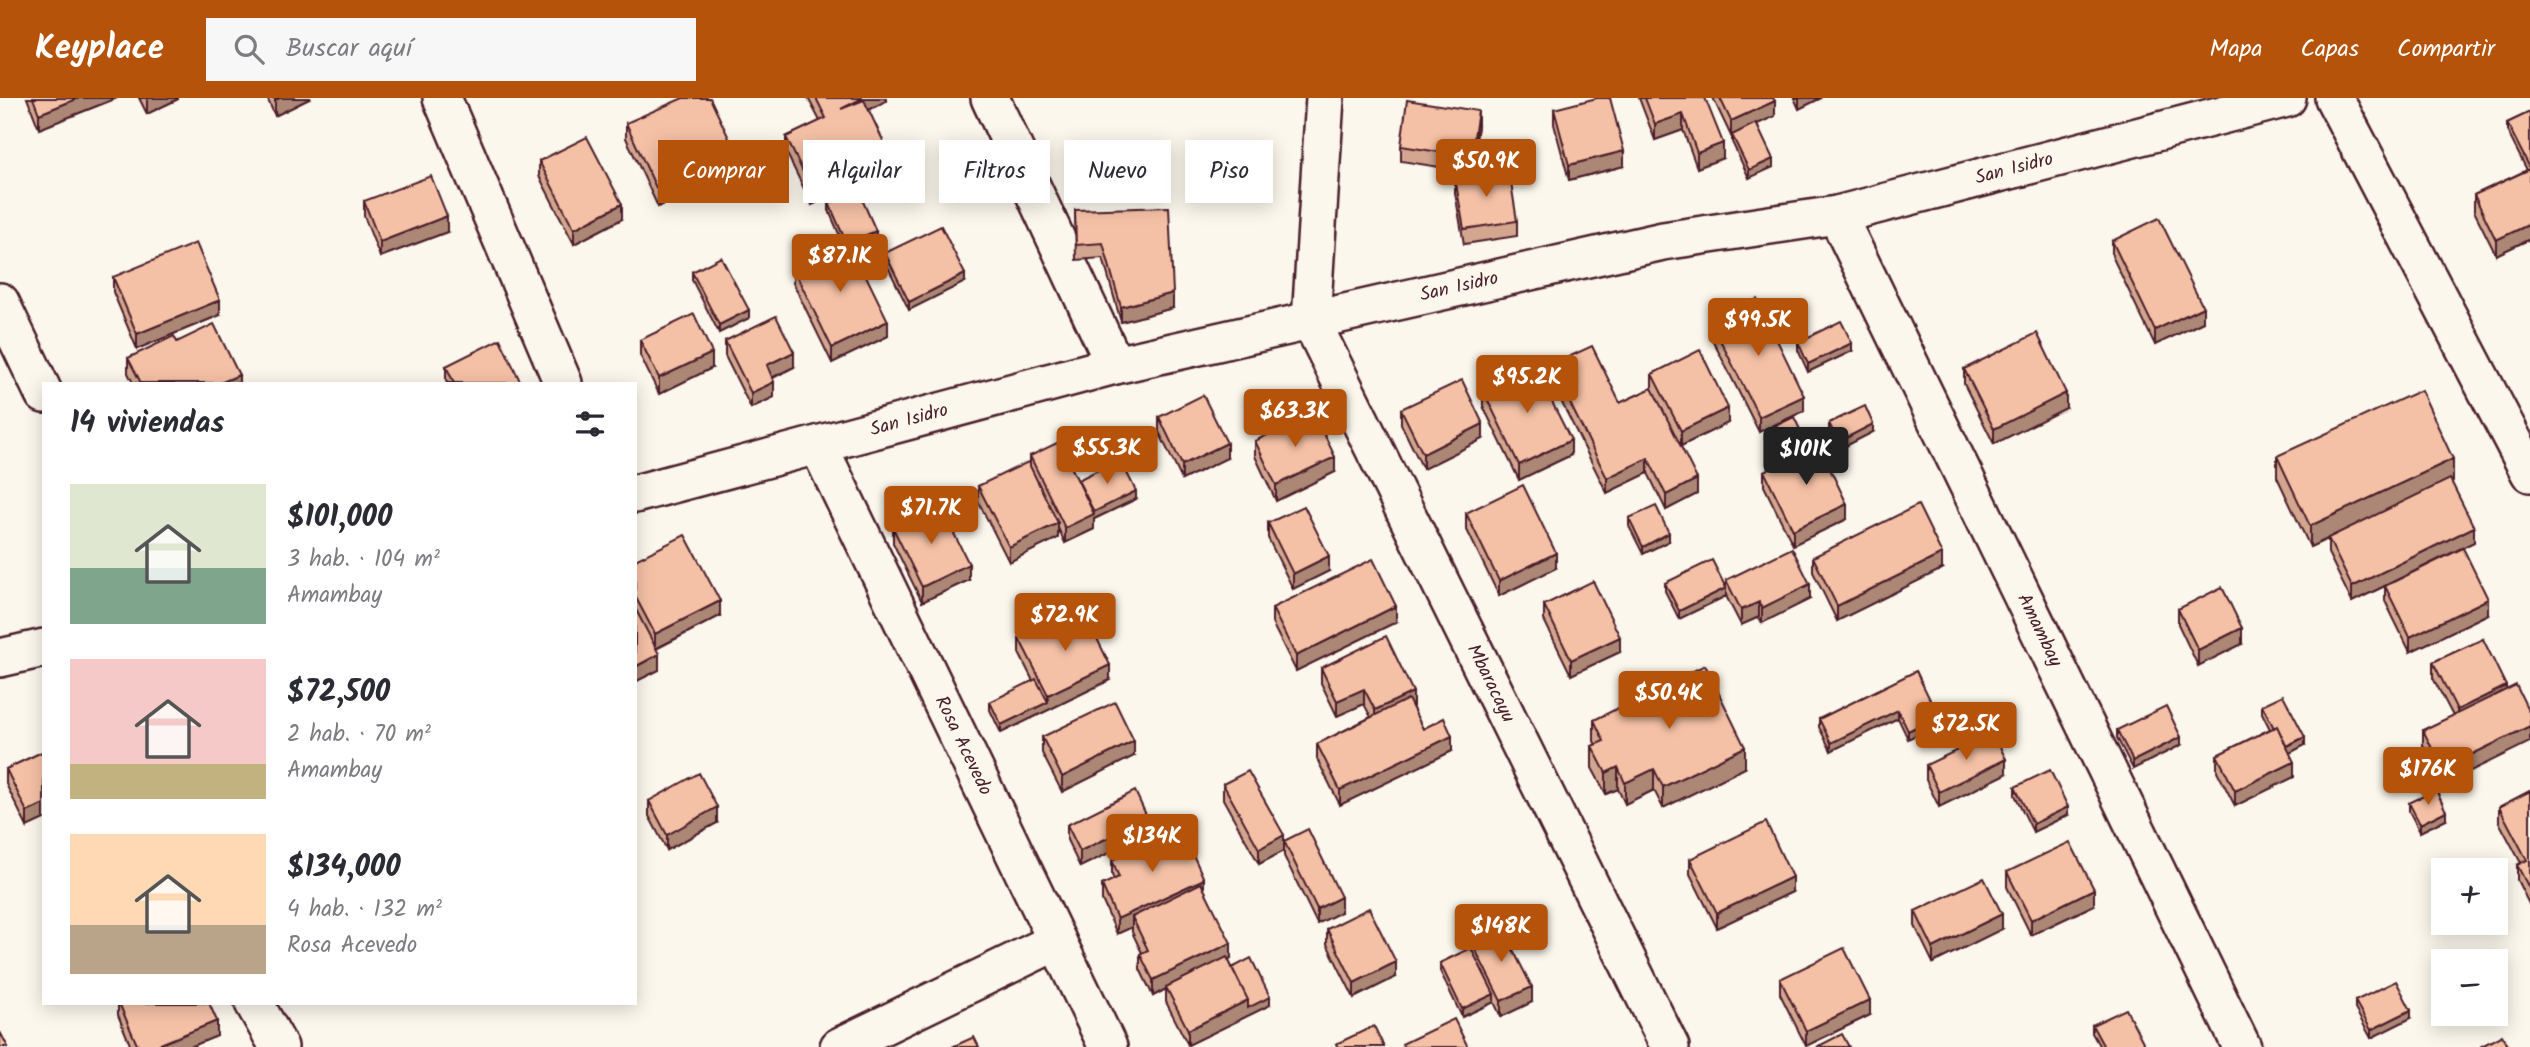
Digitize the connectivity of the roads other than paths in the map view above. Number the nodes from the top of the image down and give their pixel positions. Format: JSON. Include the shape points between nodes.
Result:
{"nodes":[{"id":1,"x":442,"y":98,"type":"edge"},
{"id":2,"x":990,"y":98,"type":"edge"},
{"id":3,"x":1325,"y":98,"type":"edge"},
{"id":4,"x":2287,"y":98,"type":"edge"},
{"id":5,"x":2334,"y":98,"type":"edge"},
{"id":6,"x":1837,"y":215,"type":"junction"},
{"id":7,"x":0,"y":302,"type":"edge"},
{"id":8,"x":1311,"y":321,"type":"junction"},
{"id":9,"x":1115,"y":365,"type":"junction"},
{"id":10,"x":563,"y":382,"type":"edge"},
{"id":11,"x":42,"y":390,"type":"edge"},
{"id":12,"x":818,"y":445,"type":"junction"},
{"id":13,"x":2530,"y":473,"type":"edge"},
{"id":14,"x":637,"y":493,"type":"edge"},
{"id":15,"x":42,"y":648,"type":"edge"},
{"id":16,"x":0,"y":658,"type":"edge"},
{"id":17,"x":1057,"y":941,"type":"junction"},
{"id":18,"x":255,"y":1005,"type":"edge"},
{"id":19,"x":279,"y":1047,"type":"edge"},
{"id":20,"x":839,"y":1047,"type":"edge"},
{"id":21,"x":1108,"y":1047,"type":"edge"},
{"id":22,"x":1670,"y":1047,"type":"edge"},
{"id":23,"x":2242,"y":1047,"type":"edge"}],
"edges":[{"from":1,"to":10,"type":"street"},
{"from":2,"to":9,"type":"street"},
{"from":3,"to":8,"type":"street"},
{"from":4,"to":6,"type":"street","name":"San Isidro"},
{"from":5,"to":13,"type":"street"},
{"from":6,"to":8,"type":"street","name":"San Isidro","via":[[1663,242]]},
{"from":6,"to":23,"type":"street","name":"Amambay"},
{"from":7,"to":11,"type":"street"},
{"from":8,"to":9,"type":"street","name":"San Isidro"},
{"from":8,"to":22,"type":"street","name":"Mbaracayu"},
{"from":9,"to":12,"type":"street","name":"San Isidro"},
{"from":12,"to":14,"type":"street","name":"San Isidro"},
{"from":12,"to":17,"type":"street","name":"Rosa Acevedo"},
{"from":15,"to":16,"type":"street"},
{"from":17,"to":20,"type":"street"},
{"from":17,"to":21,"type":"street","name":"Rosa Acevedo"},
{"from":18,"to":19,"type":"street"}]}
